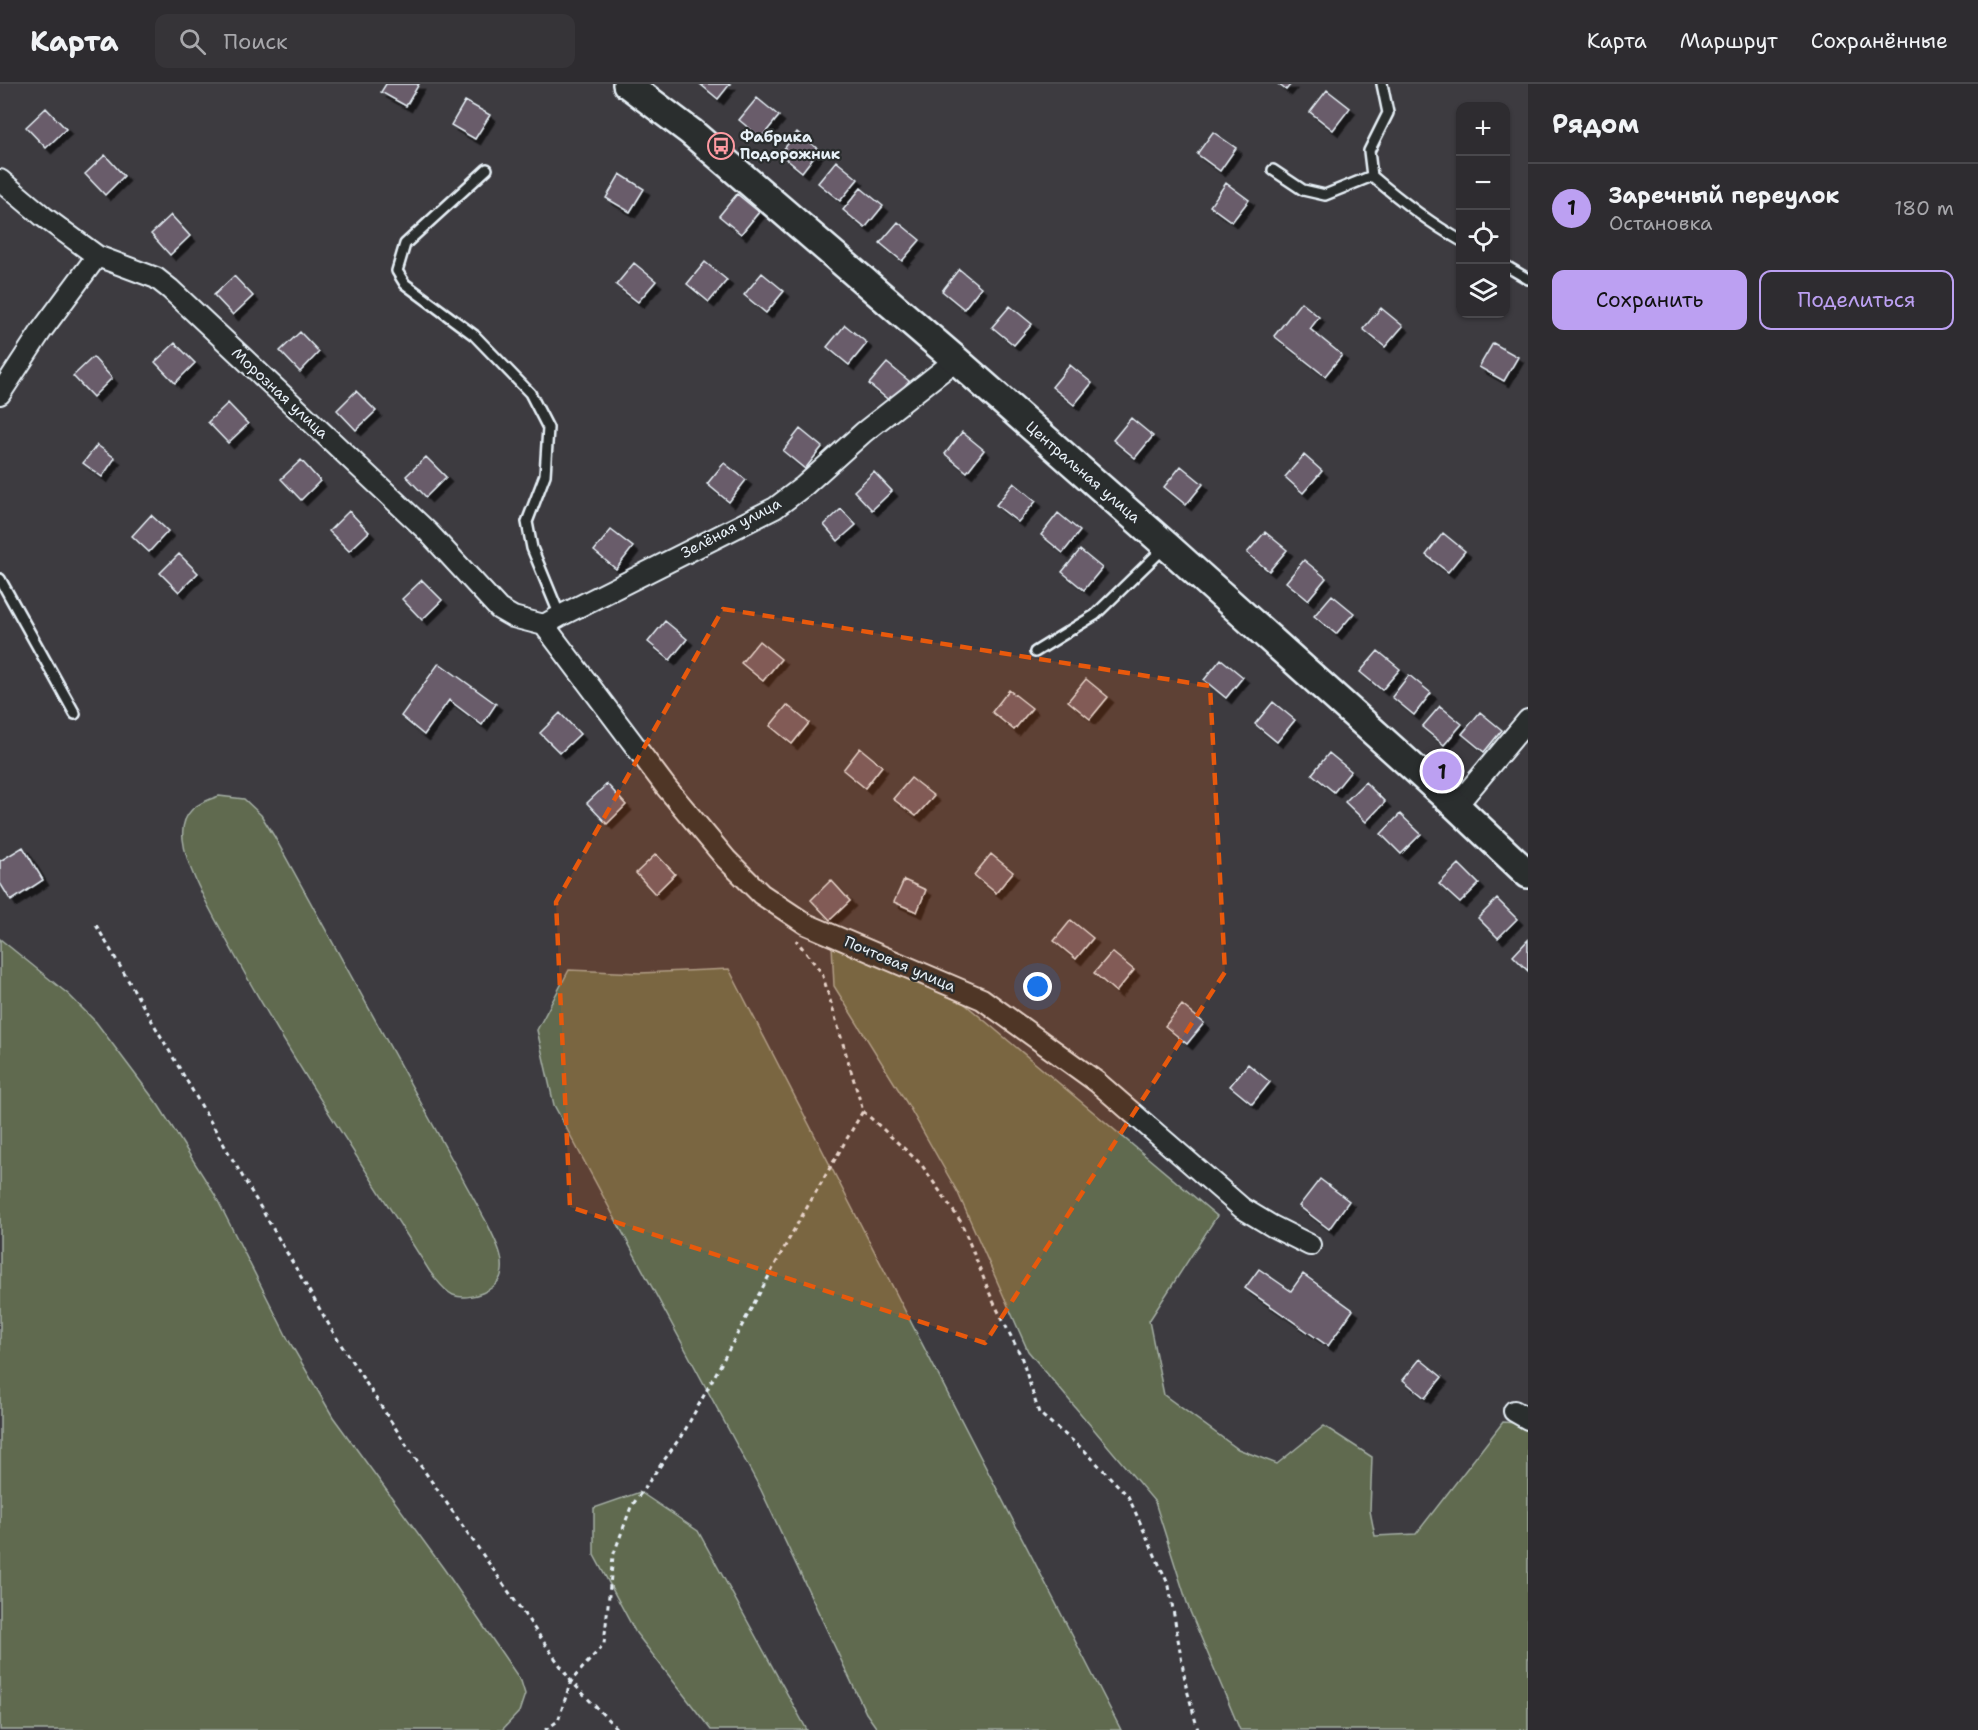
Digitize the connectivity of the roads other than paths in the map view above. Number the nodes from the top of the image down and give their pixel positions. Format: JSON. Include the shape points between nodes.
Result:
{"nodes":[{"id":1,"x":627,"y":84,"type":"edge"},
{"id":2,"x":1382,"y":84,"type":"edge"},
{"id":3,"x":487,"y":169,"type":"dead end"},
{"id":4,"x":1273,"y":170,"type":"dead end"},
{"id":5,"x":1371,"y":176,"type":"junction"},
{"id":6,"x":0,"y":180,"type":"edge"},
{"id":7,"x":1456,"y":237,"type":"edge"},
{"id":8,"x":98,"y":256,"type":"junction"},
{"id":9,"x":1510,"y":268,"type":"edge"},
{"id":10,"x":1528,"y":279,"type":"edge"},
{"id":11,"x":956,"y":360,"type":"junction"},
{"id":12,"x":0,"y":394,"type":"edge"},
{"id":13,"x":1167,"y":546,"type":"junction"},
{"id":14,"x":0,"y":579,"type":"edge"},
{"id":15,"x":552,"y":620,"type":"junction"},
{"id":16,"x":1035,"y":652,"type":"dead end"},
{"id":17,"x":75,"y":714,"type":"dead end"},
{"id":18,"x":1528,"y":720,"type":"edge"},
{"id":19,"x":1456,"y":806,"type":"junction"},
{"id":20,"x":1528,"y":874,"type":"edge"},
{"id":21,"x":1310,"y":1245,"type":"dead end"}],
"edges":[{"from":1,"to":11,"type":"street","name":"Центральная улица","via":[[691,132]]},
{"from":2,"to":5,"type":"lane","via":[[1388,114],[1369,151]]},
{"from":3,"to":15,"type":"lane","via":[[405,244],[397,271],[405,284],[474,335],[530,393],[548,428],[545,475],[527,522]]},
{"from":4,"to":5,"type":"lane","via":[[1303,190],[1325,195]]},
{"from":5,"to":7,"type":"lane","via":[[1403,203]]},
{"from":6,"to":8,"type":"street","name":"Морозная улица"},
{"from":8,"to":12,"type":"street"},
{"from":8,"to":15,"type":"street","name":"Морозная улица","via":[[156,278],[170,289],[428,532],[499,609],[513,617]]},
{"from":9,"to":10,"type":"lane"},
{"from":11,"to":13,"type":"street","name":"Центральная улица"},
{"from":11,"to":15,"type":"street","name":"Зелёная улица","via":[[775,507]]},
{"from":13,"to":16,"type":"lane","via":[[1095,615]]},
{"from":13,"to":19,"type":"street","name":"Центральная улица"},
{"from":14,"to":17,"type":"lane"},
{"from":15,"to":21,"type":"street","name":"Почтовая улица","via":[[666,788],[761,894],[806,924],[982,999],[1097,1082],[1242,1208]]},
{"from":18,"to":19,"type":"street"},
{"from":19,"to":20,"type":"street","name":"Центральная улица"}]}
